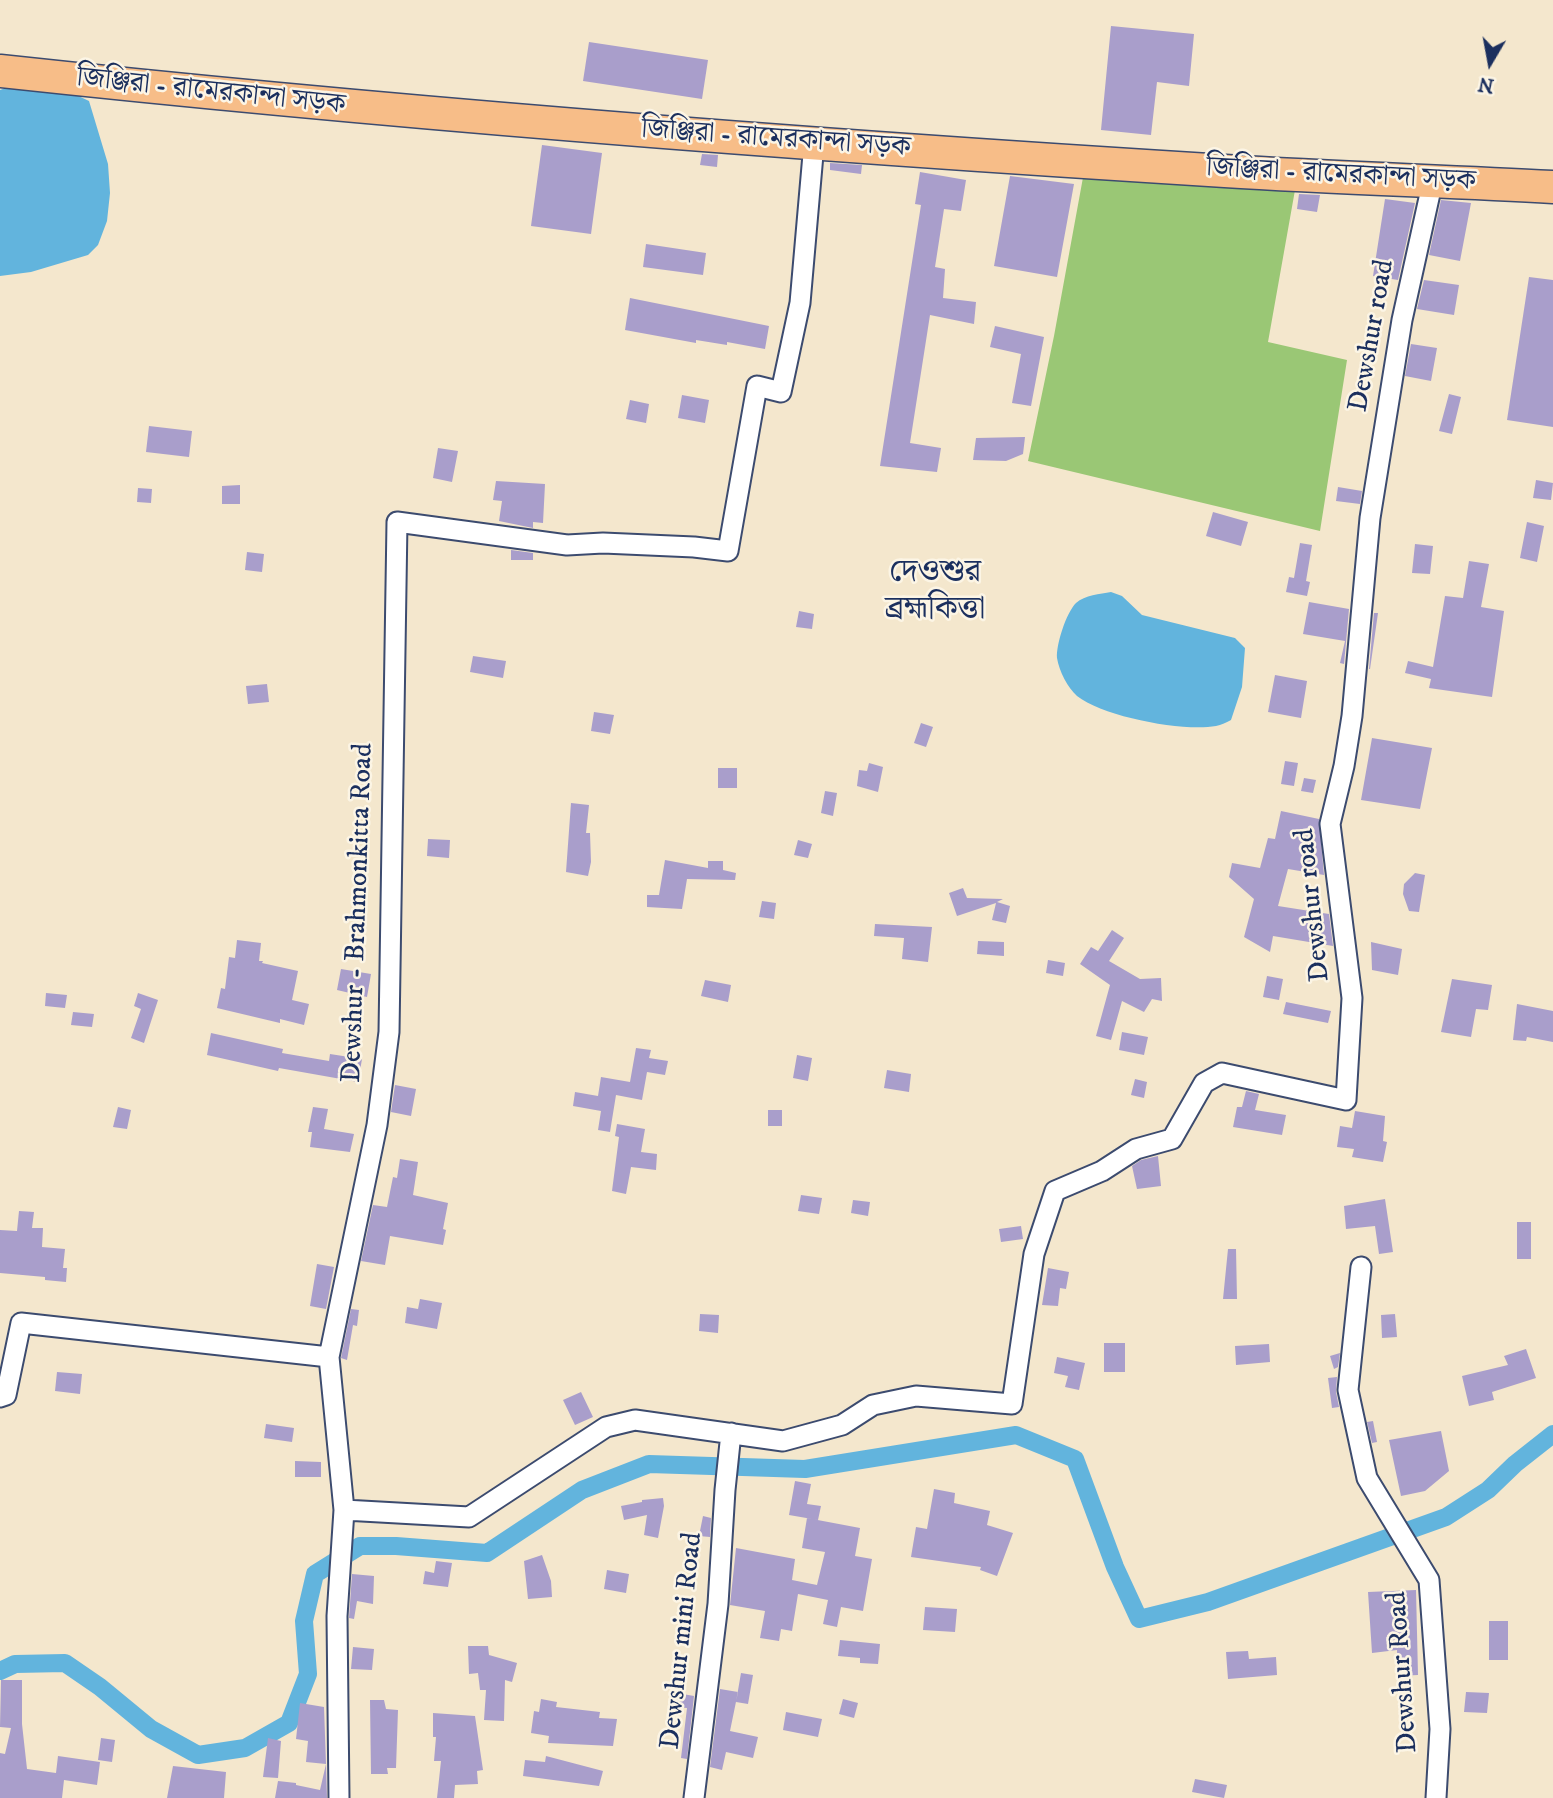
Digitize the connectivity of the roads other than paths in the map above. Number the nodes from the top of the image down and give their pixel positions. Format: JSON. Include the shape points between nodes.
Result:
{"nodes":[{"id":1,"x":0,"y":71,"type":"edge"},
{"id":2,"x":814,"y":143,"type":"junction"},
{"id":3,"x":1433,"y":180,"type":"junction"},
{"id":4,"x":1553,"y":187,"type":"edge"},
{"id":5,"x":1361,"y":1267,"type":"dead end"},
{"id":6,"x":329,"y":1357,"type":"junction"},
{"id":7,"x":0,"y":1396,"type":"edge"},
{"id":8,"x":731,"y":1433,"type":"junction"},
{"id":9,"x":344,"y":1510,"type":"junction"},
{"id":10,"x":339,"y":1798,"type":"edge"},
{"id":11,"x":694,"y":1798,"type":"edge"},
{"id":12,"x":1436,"y":1798,"type":"edge"}],
"edges":[{"from":1,"to":2,"type":"main road","name":"জিঞ্জিরা - রামেরকান্দা সড়ক","via":[[217,95]]},
{"from":2,"to":3,"type":"main road","name":"জিঞ্জিরা - রামেরকান্দা সড়ক","via":[[1228,172]]},
{"from":2,"to":6,"type":"street","name":"Dewshur - Brahmonkitta Road","via":[[797,316],[781,392],[757,386],[728,551],[567,545],[397,522],[389,1032],[377,1125]]},
{"from":3,"to":4,"type":"main road","name":"জিঞ্জিরা - রামেরকান্দা সড়ক"},
{"from":3,"to":8,"type":"street","name":"Dewshur road","via":[[1402,320],[1370,518],[1352,716],[1330,824],[1352,998],[1346,1100],[1222,1073],[1204,1083],[1172,1139],[1136,1149],[1102,1171],[1055,1191],[1034,1254],[1012,1404],[916,1396],[873,1405],[842,1426],[783,1441]]},
{"from":5,"to":12,"type":"street","name":"Dewshur Road","via":[[1348,1390],[1367,1478],[1429,1580],[1440,1730]]},
{"from":6,"to":7,"type":"street","via":[[21,1323],[6,1395]]},
{"from":6,"to":9,"type":"street","name":"Dewshur - Brahmonkitta Road"},
{"from":8,"to":9,"type":"street","via":[[635,1420],[606,1427],[469,1517]]},
{"from":8,"to":11,"type":"street","name":"Dewshur mini Road","via":[[719,1604]]},
{"from":9,"to":10,"type":"street","name":"Dewshur - Brahmonkitta Road","via":[[337,1616]]}]}
